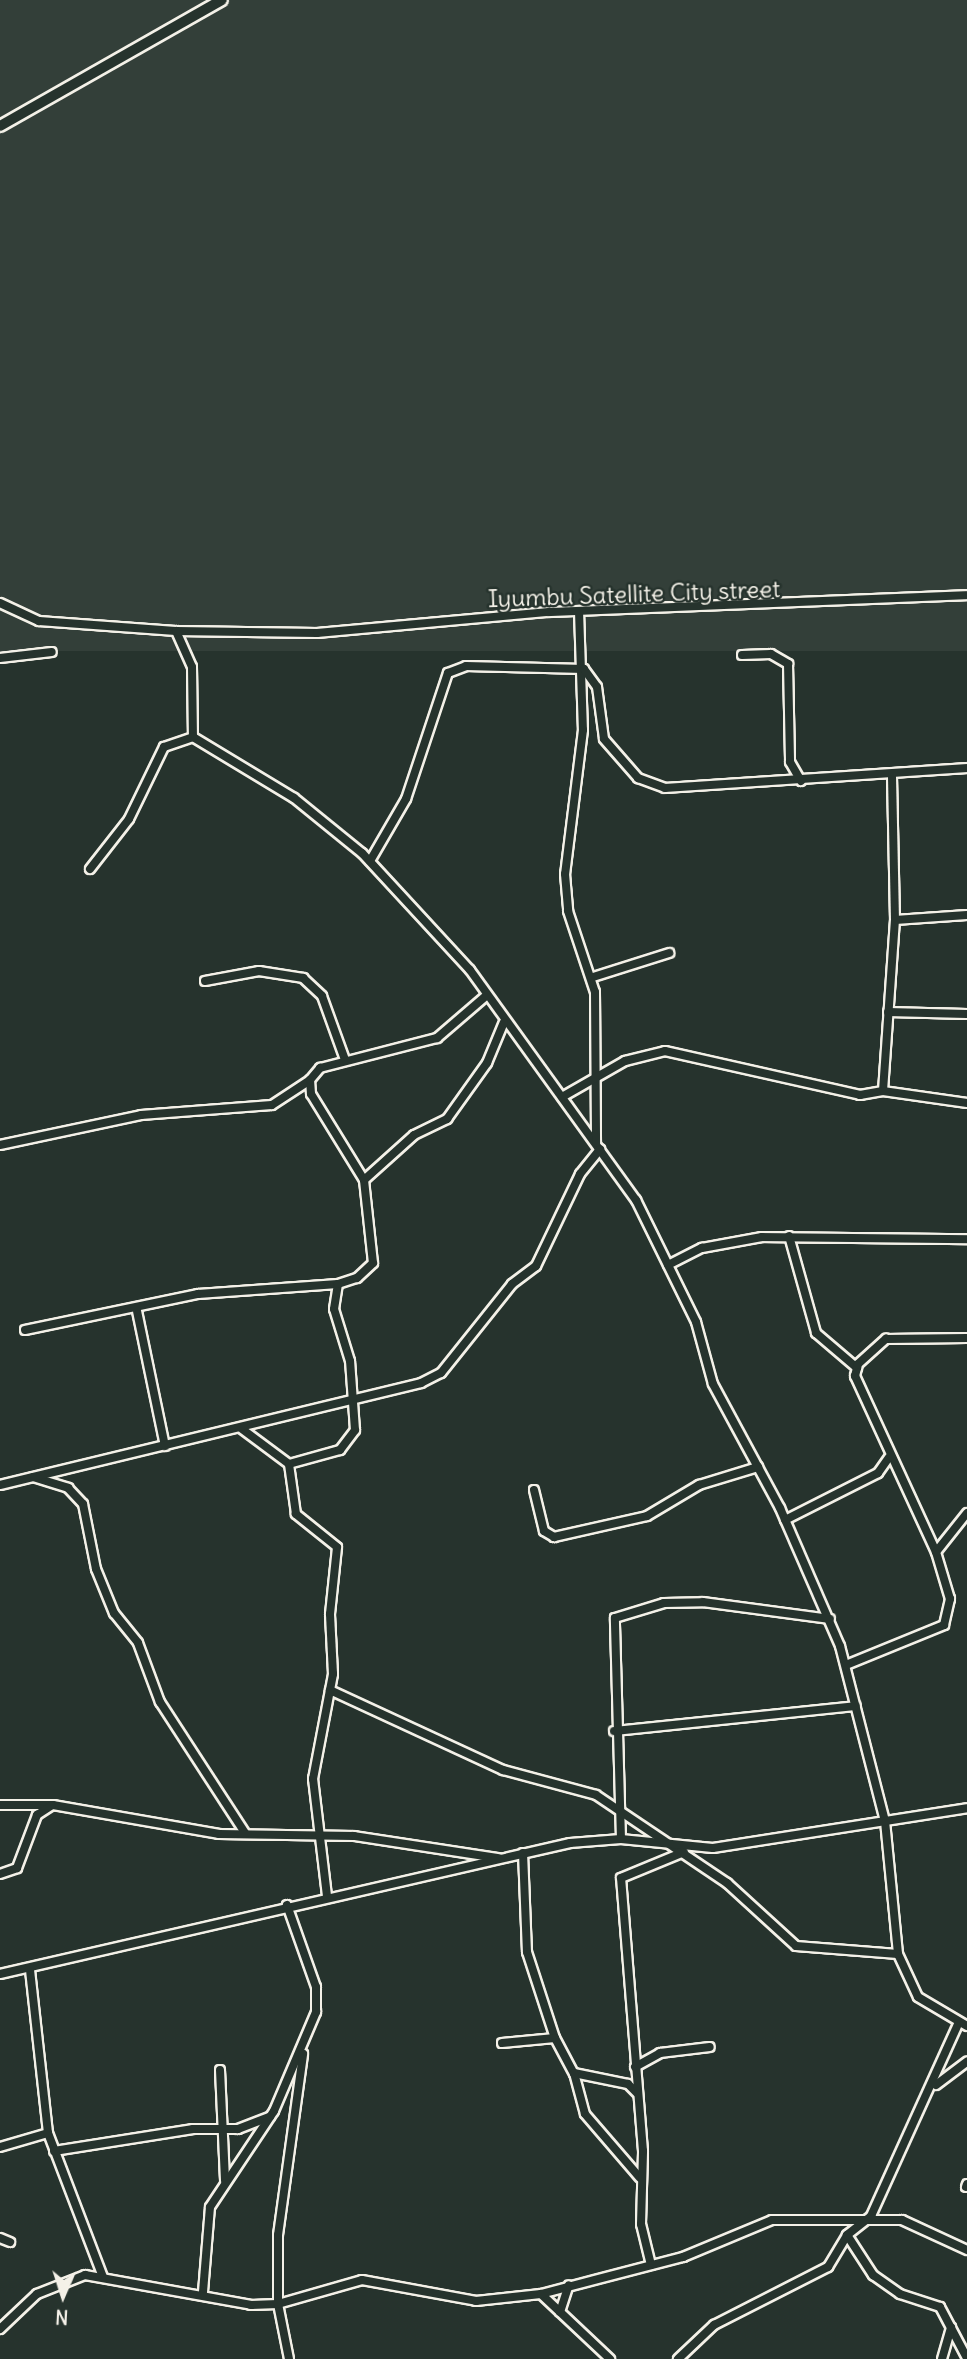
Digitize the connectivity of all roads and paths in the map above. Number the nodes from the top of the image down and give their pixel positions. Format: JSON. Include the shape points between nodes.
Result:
{"nodes":[{"id":1,"x":222,"y":0,"type":"edge"},
{"id":2,"x":0,"y":126,"type":"edge"},
{"id":3,"x":967,"y":595,"type":"edge"},
{"id":4,"x":0,"y":603,"type":"edge"},
{"id":5,"x":579,"y":611,"type":"junction"},
{"id":6,"x":176,"y":631,"type":"junction"},
{"id":7,"x":52,"y":652,"type":"dead end"},
{"id":8,"x":742,"y":655,"type":"dead end"},
{"id":9,"x":0,"y":658,"type":"edge"},
{"id":10,"x":584,"y":669,"type":"junction"},
{"id":11,"x":193,"y":737,"type":"junction"},
{"id":12,"x":967,"y":768,"type":"edge"},
{"id":13,"x":892,"y":777,"type":"junction"},
{"id":14,"x":801,"y":781,"type":"junction"},
{"id":15,"x":370,"y":861,"type":"junction"},
{"id":16,"x":90,"y":869,"type":"dead end"},
{"id":17,"x":967,"y":915,"type":"edge"},
{"id":18,"x":895,"y":920,"type":"junction"},
{"id":19,"x":669,"y":953,"type":"dead end"},
{"id":20,"x":593,"y":977,"type":"junction"},
{"id":21,"x":205,"y":981,"type":"dead end"},
{"id":22,"x":486,"y":995,"type":"junction"},
{"id":23,"x":888,"y":1012,"type":"junction"},
{"id":24,"x":967,"y":1014,"type":"edge"},
{"id":25,"x":504,"y":1021,"type":"junction"},
{"id":26,"x":345,"y":1060,"type":"junction"},
{"id":27,"x":596,"y":1077,"type":"junction"},
{"id":28,"x":310,"y":1080,"type":"junction"},
{"id":29,"x":883,"y":1091,"type":"junction"},
{"id":30,"x":562,"y":1097,"type":"junction"},
{"id":31,"x":967,"y":1103,"type":"edge"},
{"id":32,"x":0,"y":1145,"type":"edge"},
{"id":33,"x":598,"y":1146,"type":"junction"},
{"id":34,"x":365,"y":1180,"type":"junction"},
{"id":35,"x":789,"y":1236,"type":"junction"},
{"id":36,"x":967,"y":1239,"type":"edge"},
{"id":37,"x":668,"y":1265,"type":"junction"},
{"id":38,"x":338,"y":1284,"type":"junction"},
{"id":39,"x":137,"y":1311,"type":"junction"},
{"id":40,"x":25,"y":1330,"type":"dead end"},
{"id":41,"x":967,"y":1338,"type":"edge"},
{"id":42,"x":857,"y":1368,"type":"junction"},
{"id":43,"x":355,"y":1397,"type":"junction"},
{"id":44,"x":242,"y":1429,"type":"junction"},
{"id":45,"x":164,"y":1446,"type":"junction"},
{"id":46,"x":889,"y":1457,"type":"junction"},
{"id":47,"x":289,"y":1464,"type":"junction"},
{"id":48,"x":758,"y":1466,"type":"junction"},
{"id":49,"x":33,"y":1477,"type":"junction"},
{"id":50,"x":0,"y":1485,"type":"edge"},
{"id":51,"x":534,"y":1490,"type":"dead end"},
{"id":52,"x":967,"y":1513,"type":"edge"},
{"id":53,"x":785,"y":1520,"type":"junction"},
{"id":54,"x":936,"y":1552,"type":"junction"},
{"id":55,"x":830,"y":1619,"type":"junction"},
{"id":56,"x":846,"y":1665,"type":"junction"},
{"id":57,"x":330,"y":1690,"type":"junction"},
{"id":58,"x":856,"y":1706,"type":"junction"},
{"id":59,"x":614,"y":1731,"type":"junction"},
{"id":60,"x":0,"y":1805,"type":"edge"},
{"id":61,"x":53,"y":1805,"type":"junction"},
{"id":62,"x":967,"y":1808,"type":"edge"},
{"id":63,"x":618,"y":1809,"type":"junction"},
{"id":64,"x":885,"y":1821,"type":"junction"},
{"id":65,"x":245,"y":1833,"type":"junction"},
{"id":66,"x":320,"y":1838,"type":"junction"},
{"id":67,"x":621,"y":1839,"type":"junction"},
{"id":68,"x":681,"y":1850,"type":"junction"},
{"id":69,"x":523,"y":1853,"type":"junction"},
{"id":70,"x":500,"y":1858,"type":"junction"},
{"id":71,"x":0,"y":1874,"type":"edge"},
{"id":72,"x":327,"y":1896,"type":"junction"},
{"id":73,"x":287,"y":1905,"type":"junction"},
{"id":74,"x":898,"y":1954,"type":"junction"},
{"id":75,"x":30,"y":1970,"type":"junction"},
{"id":76,"x":0,"y":1974,"type":"edge"},
{"id":77,"x":963,"y":2024,"type":"edge"},
{"id":78,"x":555,"y":2038,"type":"junction"},
{"id":79,"x":305,"y":2041,"type":"junction"},
{"id":80,"x":502,"y":2043,"type":"dead end"},
{"id":81,"x":710,"y":2047,"type":"dead end"},
{"id":82,"x":967,"y":2062,"type":"edge"},
{"id":83,"x":635,"y":2067,"type":"junction"},
{"id":84,"x":220,"y":2070,"type":"dead end"},
{"id":85,"x":574,"y":2073,"type":"junction"},
{"id":86,"x":934,"y":2087,"type":"junction"},
{"id":87,"x":637,"y":2093,"type":"junction"},
{"id":88,"x":272,"y":2116,"type":"junction"},
{"id":89,"x":221,"y":2130,"type":"junction"},
{"id":90,"x":48,"y":2133,"type":"junction"},
{"id":91,"x":0,"y":2147,"type":"edge"},
{"id":92,"x":54,"y":2151,"type":"junction"},
{"id":93,"x":640,"y":2178,"type":"junction"},
{"id":94,"x":225,"y":2181,"type":"junction"},
{"id":95,"x":871,"y":2216,"type":"junction"},
{"id":96,"x":847,"y":2235,"type":"junction"},
{"id":97,"x":0,"y":2238,"type":"edge"},
{"id":98,"x":10,"y":2242,"type":"dead end"},
{"id":99,"x":967,"y":2250,"type":"edge"},
{"id":100,"x":651,"y":2266,"type":"junction"},
{"id":101,"x":103,"y":2277,"type":"junction"},
{"id":102,"x":569,"y":2285,"type":"junction"},
{"id":103,"x":203,"y":2292,"type":"junction"},
{"id":104,"x":541,"y":2294,"type":"junction"},
{"id":105,"x":278,"y":2304,"type":"junction"},
{"id":106,"x":560,"y":2312,"type":"junction"},
{"id":107,"x":951,"y":2327,"type":"junction"},
{"id":108,"x":0,"y":2329,"type":"edge"},
{"id":109,"x":967,"y":2358,"type":"edge"},
{"id":110,"x":289,"y":2359,"type":"edge"},
{"id":111,"x":610,"y":2359,"type":"edge"},
{"id":112,"x":678,"y":2359,"type":"edge"},
{"id":113,"x":942,"y":2359,"type":"edge"}],
"edges":[{"from":1,"to":2,"type":"street"},
{"from":3,"to":5,"type":"street","name":"Iyumbu Satellite City street"},
{"from":4,"to":6,"type":"street","name":"Iyumbu Satellite City street","via":[[39,621]]},
{"from":5,"to":6,"type":"street","name":"Iyumbu Satellite City street","via":[[317,633]]},
{"from":5,"to":10,"type":"street"},
{"from":6,"to":11,"type":"street","via":[[192,667]]},
{"from":7,"to":9,"type":"street"},
{"from":8,"to":14,"type":"street","via":[[771,654],[788,664],[789,762]]},
{"from":10,"to":14,"type":"street","via":[[597,687],[604,739],[638,778],[665,788]]},
{"from":10,"to":15,"type":"street","via":[[513,664],[448,673],[406,799]]},
{"from":10,"to":20,"type":"street","via":[[565,874],[568,911]]},
{"from":11,"to":15,"type":"street","via":[[294,798]]},
{"from":11,"to":16,"type":"street","via":[[164,747],[129,819]]},
{"from":12,"to":13,"type":"street"},
{"from":13,"to":14,"type":"street"},
{"from":13,"to":18,"type":"street"},
{"from":15,"to":22,"type":"street"},
{"from":17,"to":18,"type":"street"},
{"from":18,"to":23,"type":"street"},
{"from":19,"to":20,"type":"street"},
{"from":20,"to":27,"type":"street"},
{"from":21,"to":26,"type":"street","via":[[259,971],[303,978],[322,996]]},
{"from":22,"to":25,"type":"street"},
{"from":22,"to":26,"type":"street","via":[[437,1038]]},
{"from":23,"to":24,"type":"street"},
{"from":23,"to":29,"type":"street"},
{"from":25,"to":30,"type":"street"},
{"from":25,"to":34,"type":"street","via":[[487,1063],[447,1119],[414,1135]]},
{"from":26,"to":28,"type":"street","via":[[320,1068]]},
{"from":27,"to":29,"type":"street","via":[[665,1051],[860,1095]]},
{"from":27,"to":30,"type":"street"},
{"from":27,"to":33,"type":"street"},
{"from":28,"to":32,"type":"street","via":[[272,1105],[141,1115]]},
{"from":28,"to":34,"type":"street","via":[[311,1094]]},
{"from":29,"to":31,"type":"street"},
{"from":30,"to":33,"type":"street"},
{"from":33,"to":37,"type":"street","via":[[636,1200]]},
{"from":33,"to":43,"type":"street","via":[[536,1266],[512,1284],[441,1373]]},
{"from":34,"to":38,"type":"street","via":[[373,1263],[358,1278]]},
{"from":35,"to":36,"type":"street"},
{"from":35,"to":37,"type":"street","via":[[735,1239]]},
{"from":35,"to":42,"type":"street","via":[[816,1333]]},
{"from":37,"to":48,"type":"street","via":[[696,1322],[713,1384]]},
{"from":38,"to":39,"type":"street","via":[[198,1294]]},
{"from":38,"to":43,"type":"street","via":[[334,1309]]},
{"from":39,"to":40,"type":"street"},
{"from":39,"to":45,"type":"street"},
{"from":41,"to":42,"type":"street","via":[[886,1339]]},
{"from":42,"to":46,"type":"street","via":[[858,1388]]},
{"from":43,"to":44,"type":"street"},
{"from":43,"to":47,"type":"street","via":[[355,1430],[340,1450]]},
{"from":44,"to":45,"type":"street"},
{"from":44,"to":47,"type":"street"},
{"from":45,"to":49,"type":"street"},
{"from":46,"to":53,"type":"street","via":[[878,1473]]},
{"from":46,"to":54,"type":"street"},
{"from":47,"to":57,"type":"street","via":[[296,1514],[337,1548]]},
{"from":48,"to":51,"type":"street","via":[[699,1485],[647,1516],[554,1537],[544,1531]]},
{"from":48,"to":53,"type":"street"},
{"from":49,"to":50,"type":"street"},
{"from":49,"to":65,"type":"street","via":[[68,1488],[83,1504],[96,1569],[114,1613],[138,1643],[160,1702]]},
{"from":52,"to":54,"type":"street"},
{"from":53,"to":55,"type":"street"},
{"from":54,"to":56,"type":"street","via":[[950,1600],[944,1625]]},
{"from":55,"to":56,"type":"street"},
{"from":55,"to":59,"type":"street","via":[[703,1601],[664,1603],[615,1618]]},
{"from":56,"to":58,"type":"street"},
{"from":57,"to":63,"type":"street","via":[[503,1770],[596,1795]]},
{"from":57,"to":66,"type":"street","via":[[314,1754]]},
{"from":58,"to":59,"type":"street"},
{"from":58,"to":64,"type":"street"},
{"from":59,"to":63,"type":"street"},
{"from":60,"to":61,"type":"street"},
{"from":61,"to":65,"type":"street","via":[[163,1828]]},
{"from":61,"to":71,"type":"street","via":[[37,1815],[17,1868]]},
{"from":62,"to":64,"type":"street"},
{"from":63,"to":67,"type":"street"},
{"from":63,"to":68,"type":"street"},
{"from":64,"to":68,"type":"street","via":[[772,1841]]},
{"from":64,"to":74,"type":"street"},
{"from":65,"to":66,"type":"street"},
{"from":66,"to":70,"type":"street","via":[[354,1836]]},
{"from":66,"to":72,"type":"street"},
{"from":67,"to":68,"type":"street"},
{"from":67,"to":69,"type":"street"},
{"from":68,"to":74,"type":"street","via":[[796,1946]]},
{"from":68,"to":83,"type":"street","via":[[621,1878]]},
{"from":69,"to":70,"type":"street"},
{"from":69,"to":78,"type":"street","via":[[527,1952]]},
{"from":70,"to":72,"type":"street"},
{"from":72,"to":73,"type":"street"},
{"from":73,"to":75,"type":"street"},
{"from":73,"to":79,"type":"street","via":[[316,1987],[317,2012]]},
{"from":74,"to":77,"type":"street","via":[[918,1997]]},
{"from":75,"to":76,"type":"street"},
{"from":75,"to":90,"type":"street"},
{"from":77,"to":86,"type":"street"},
{"from":78,"to":80,"type":"street"},
{"from":78,"to":85,"type":"street"},
{"from":79,"to":88,"type":"street"},
{"from":79,"to":105,"type":"street","via":[[278,2235]]},
{"from":81,"to":83,"type":"street","via":[[660,2053]]},
{"from":82,"to":86,"type":"street"},
{"from":83,"to":87,"type":"street"},
{"from":84,"to":89,"type":"street"},
{"from":85,"to":87,"type":"street","via":[[628,2084]]},
{"from":85,"to":93,"type":"street","via":[[585,2114]]},
{"from":86,"to":95,"type":"street","via":[[892,2161]]},
{"from":87,"to":93,"type":"street"},
{"from":88,"to":89,"type":"street"},
{"from":88,"to":94,"type":"street"},
{"from":89,"to":92,"type":"street"},
{"from":89,"to":94,"type":"street"},
{"from":90,"to":91,"type":"street"},
{"from":90,"to":92,"type":"street"},
{"from":92,"to":101,"type":"street"},
{"from":93,"to":100,"type":"street"},
{"from":94,"to":103,"type":"street","via":[[203,2228]]},
{"from":95,"to":96,"type":"street"},
{"from":95,"to":99,"type":"street","via":[[922,2225]]},
{"from":95,"to":100,"type":"street","via":[[772,2220]]},
{"from":96,"to":107,"type":"street","via":[[873,2275],[900,2294],[925,2297]]},
{"from":96,"to":112,"type":"street","via":[[828,2267],[714,2325]]},
{"from":97,"to":98,"type":"street"},
{"from":100,"to":102,"type":"street"},
{"from":101,"to":103,"type":"street"},
{"from":101,"to":108,"type":"street","via":[[61,2280]]},
{"from":102,"to":104,"type":"street"},
{"from":102,"to":106,"type":"street"},
{"from":103,"to":105,"type":"street","via":[[251,2305]]},
{"from":104,"to":105,"type":"street","via":[[475,2301],[362,2280]]},
{"from":104,"to":106,"type":"street"},
{"from":105,"to":110,"type":"street"},
{"from":106,"to":111,"type":"street"},
{"from":107,"to":109,"type":"street","via":[[958,2352]]},
{"from":107,"to":113,"type":"street"}]}
